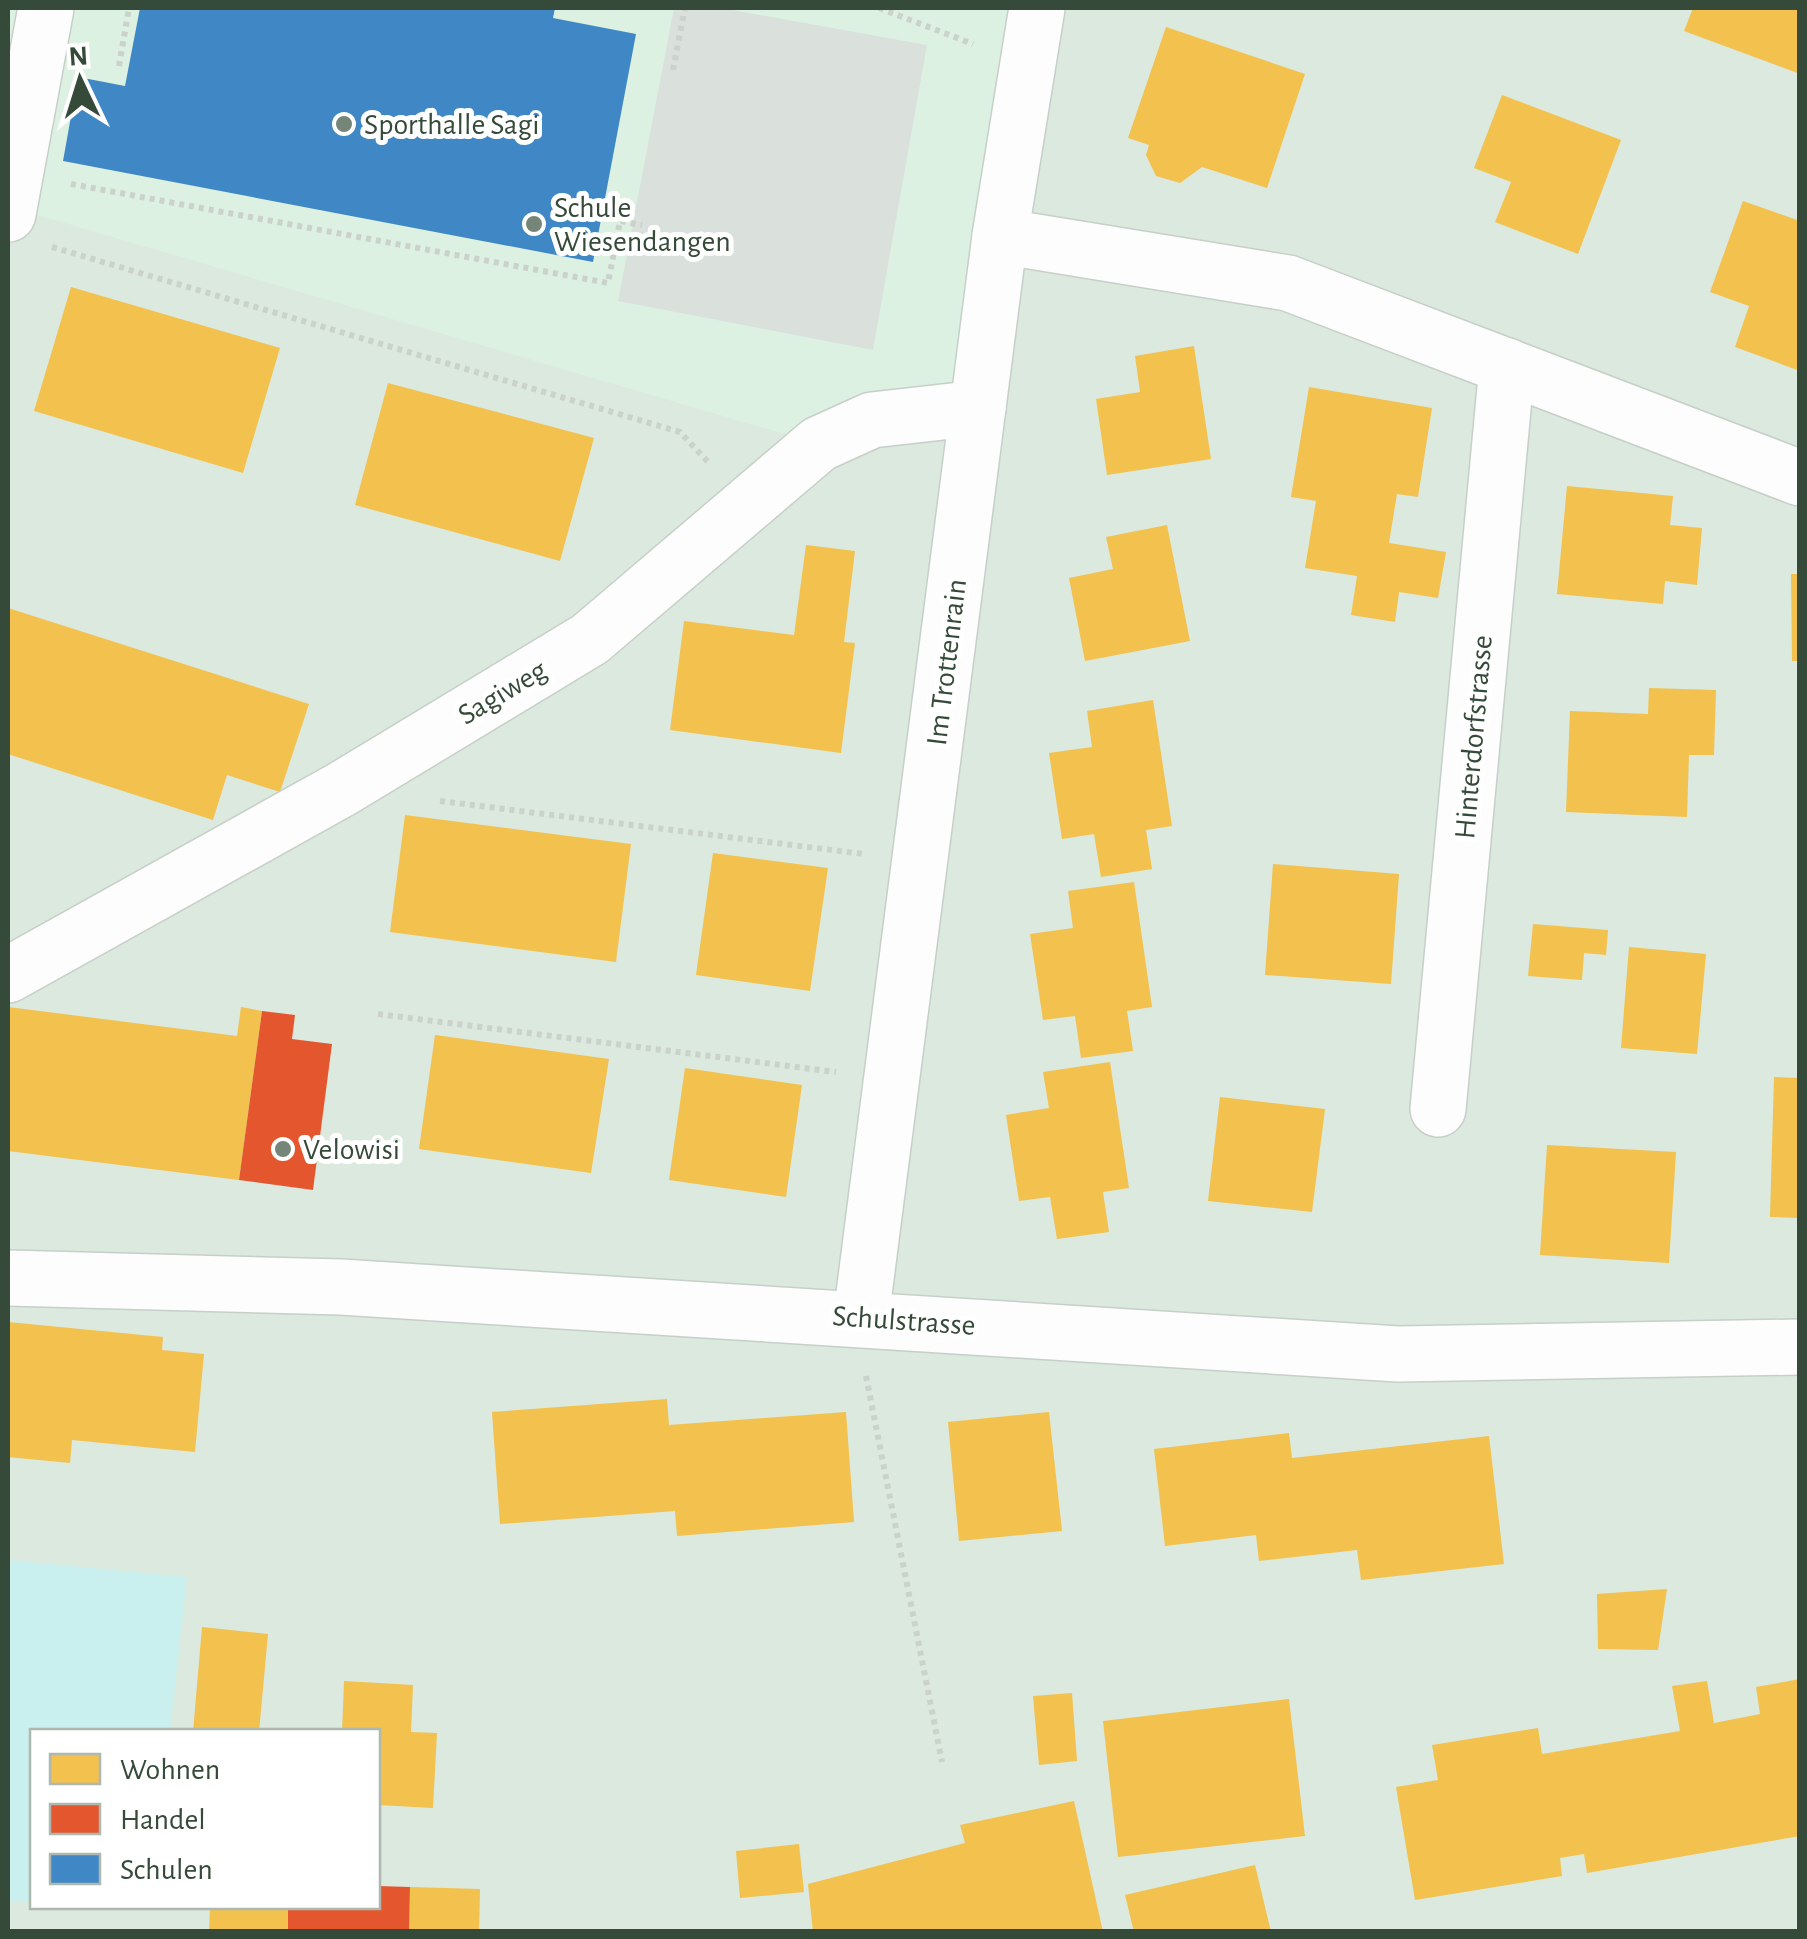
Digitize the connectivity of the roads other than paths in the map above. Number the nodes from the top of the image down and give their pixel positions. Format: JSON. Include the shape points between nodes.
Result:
{"nodes":[{"id":1,"x":46,"y":8,"type":"edge"},
{"id":2,"x":1037,"y":8,"type":"edge"},
{"id":3,"x":22,"y":211,"type":"edge"},
{"id":4,"x":1000,"y":236,"type":"junction"},
{"id":5,"x":1508,"y":366,"type":"junction"},
{"id":6,"x":978,"y":408,"type":"junction"},
{"id":7,"x":1800,"y":478,"type":"edge"},
{"id":8,"x":8,"y":974,"type":"edge"},
{"id":9,"x":1438,"y":1108,"type":"dead end"},
{"id":10,"x":8,"y":1278,"type":"edge"},
{"id":11,"x":861,"y":1317,"type":"junction"},
{"id":12,"x":1800,"y":1347,"type":"edge"}],
"edges":[{"from":1,"to":3,"type":"street"},
{"from":2,"to":4,"type":"street","name":"Im Trottenrain"},
{"from":4,"to":5,"type":"street","via":[[1288,283]]},
{"from":4,"to":6,"type":"street","name":"Im Trottenrain"},
{"from":5,"to":7,"type":"street"},
{"from":5,"to":9,"type":"street","name":"Hinterdorfstrasse"},
{"from":6,"to":8,"type":"street","name":"Sagiweg","via":[[872,420],[819,444],[590,638],[342,789]]},
{"from":6,"to":11,"type":"street","name":"Im Trottenrain"},
{"from":10,"to":11,"type":"street","name":"Schulstrasse","via":[[340,1287]]},
{"from":11,"to":12,"type":"street","name":"Schulstrasse","via":[[1398,1354]]}]}
